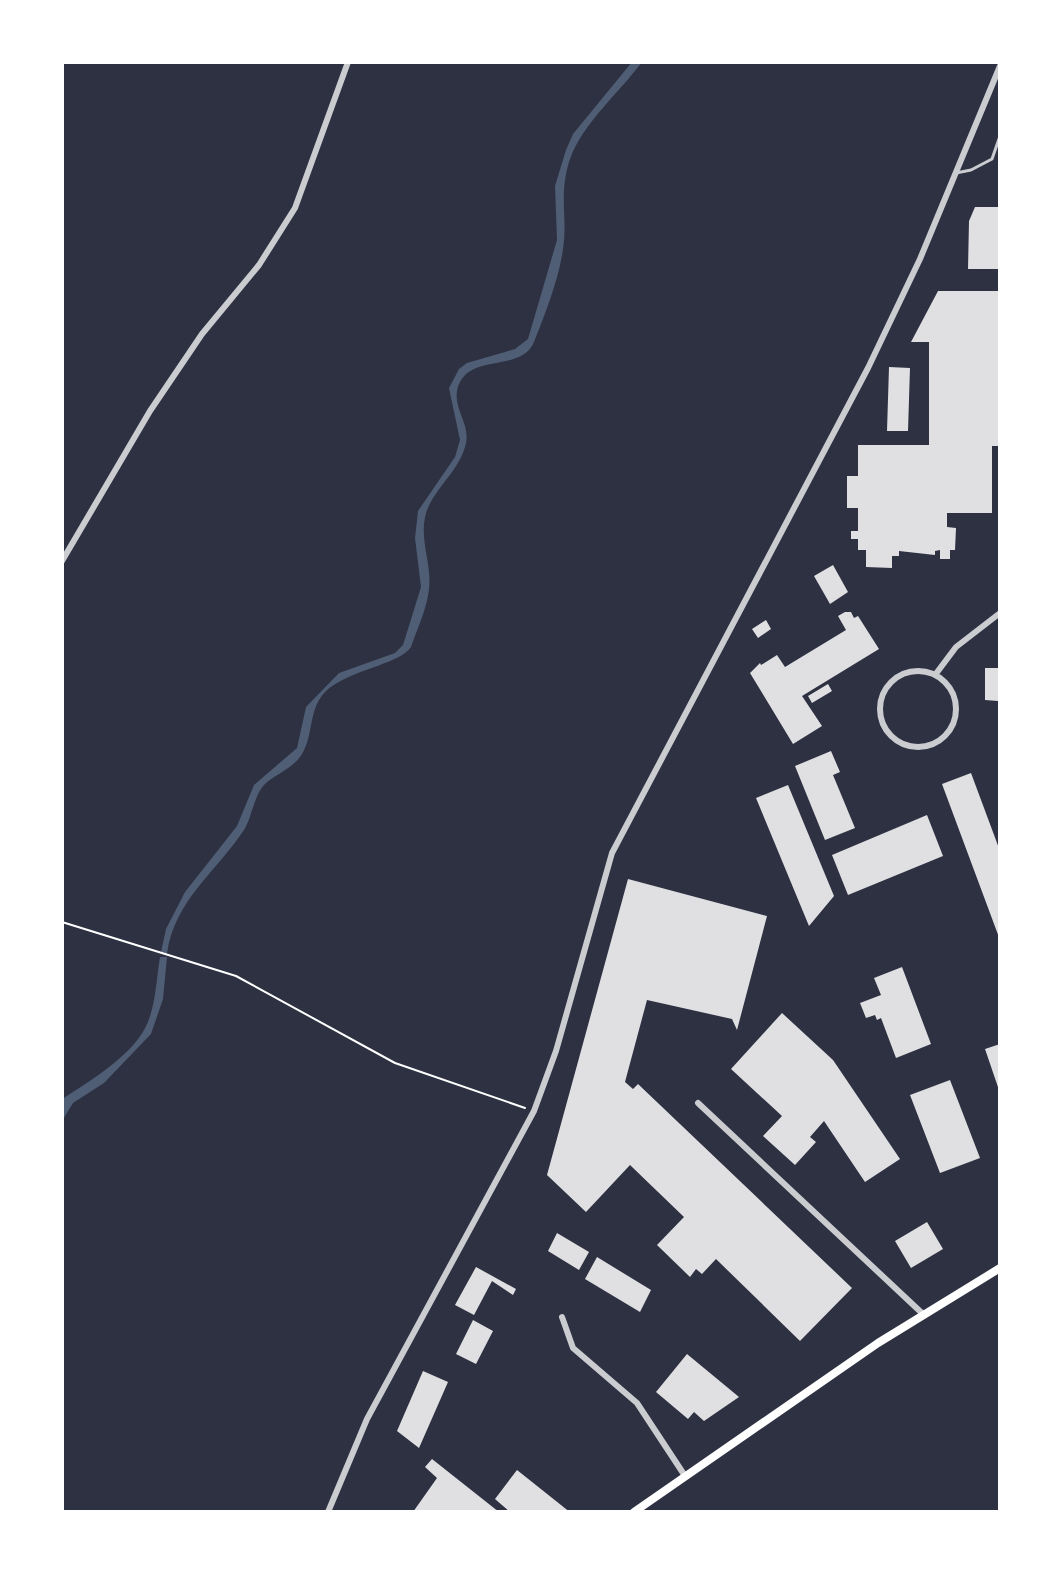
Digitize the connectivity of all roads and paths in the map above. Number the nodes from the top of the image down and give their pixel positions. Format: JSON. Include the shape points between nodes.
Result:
{"nodes":[{"id":1,"x":348,"y":62,"type":"edge"},
{"id":2,"x":1000,"y":66,"type":"edge"},
{"id":3,"x":1000,"y":136,"type":"edge"},
{"id":4,"x":992,"y":159,"type":"junction"},
{"id":5,"x":1000,"y":159,"type":"edge"},
{"id":6,"x":956,"y":173,"type":"junction"},
{"id":7,"x":62,"y":561,"type":"edge"},
{"id":8,"x":1000,"y":613,"type":"edge"},
{"id":9,"x":935,"y":675,"type":"junction"},
{"id":10,"x":62,"y":922,"type":"edge"},
{"id":11,"x":698,"y":1103,"type":"dead end"},
{"id":12,"x":534,"y":1111,"type":"junction"},
{"id":13,"x":1000,"y":1268,"type":"edge"},
{"id":14,"x":924,"y":1315,"type":"junction"},
{"id":15,"x":562,"y":1317,"type":"dead end"},
{"id":16,"x":685,"y":1476,"type":"junction"},
{"id":17,"x":328,"y":1512,"type":"edge"},
{"id":18,"x":634,"y":1512,"type":"edge"}],
"edges":[{"from":1,"to":7,"type":"street","via":[[295,208],[150,411]]},
{"from":2,"to":6,"type":"street"},
{"from":3,"to":4,"type":"lane"},
{"from":4,"to":5,"type":"lane"},
{"from":4,"to":6,"type":"lane"},
{"from":6,"to":12,"type":"street","via":[[868,368],[612,853]]},
{"from":8,"to":9,"type":"street","via":[[956,647]]},
{"from":9,"to":9,"type":"street","via":[[908,672],[892,681],[882,696],[882,723],[901,743],[928,746],[944,737],[954,722],[953,695]]},
{"from":10,"to":12,"type":"path","via":[[236,976],[407,1069]]},
{"from":11,"to":14,"type":"street"},
{"from":12,"to":17,"type":"street","via":[[367,1419]]},
{"from":13,"to":14,"type":"main road"},
{"from":14,"to":16,"type":"main road"},
{"from":15,"to":16,"type":"street","via":[[573,1348],[637,1403]]},
{"from":16,"to":18,"type":"main road"}]}
